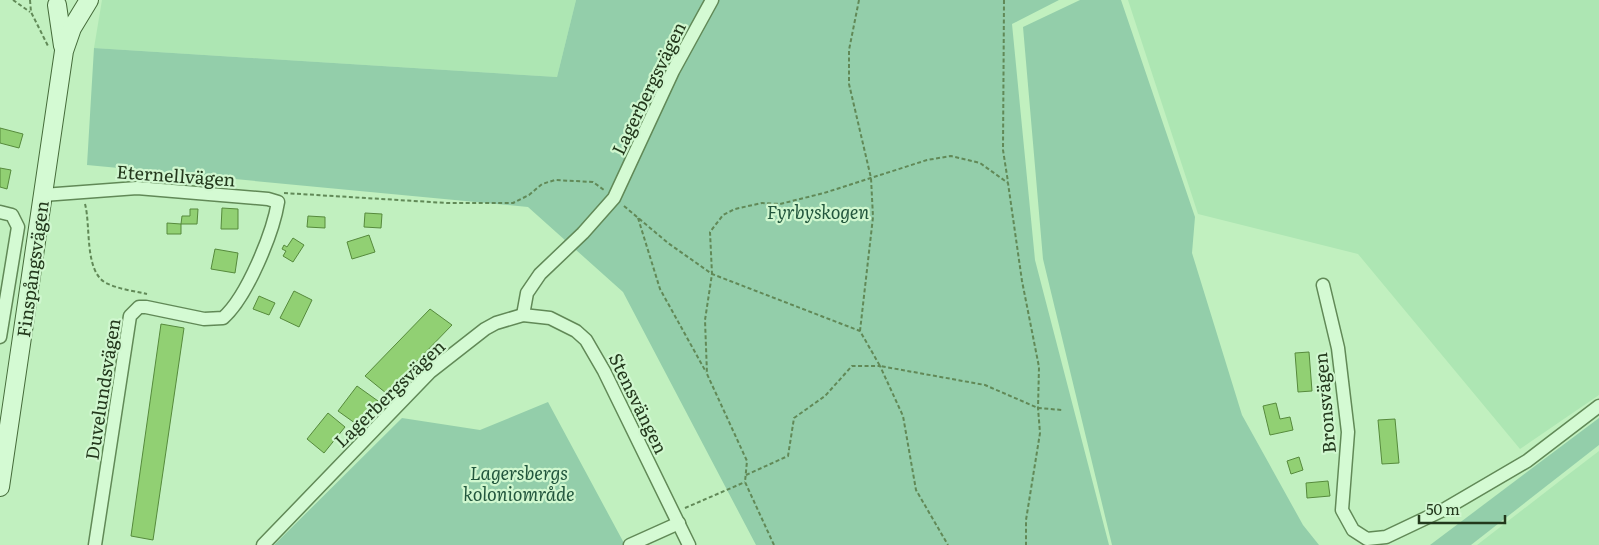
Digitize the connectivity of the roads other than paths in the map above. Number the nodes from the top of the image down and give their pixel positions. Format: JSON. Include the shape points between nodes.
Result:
{"nodes":[{"id":1,"x":712,"y":0,"type":"edge"},
{"id":2,"x":54,"y":2,"type":"edge"},
{"id":3,"x":87,"y":3,"type":"edge"},
{"id":4,"x":56,"y":50,"type":"junction"},
{"id":5,"x":42,"y":195,"type":"junction"},
{"id":6,"x":278,"y":202,"type":"joint"},
{"id":7,"x":6,"y":213,"type":"edge"},
{"id":8,"x":1323,"y":285,"type":"dead end"},
{"id":9,"x":523,"y":315,"type":"junction"},
{"id":10,"x":0,"y":337,"type":"edge"},
{"id":11,"x":1599,"y":406,"type":"edge"},
{"id":12,"x":0,"y":487,"type":"edge"},
{"id":13,"x":676,"y":518,"type":"junction"},
{"id":14,"x":95,"y":545,"type":"edge"},
{"id":15,"x":262,"y":545,"type":"edge"},
{"id":16,"x":630,"y":545,"type":"edge"},
{"id":17,"x":689,"y":545,"type":"edge"}],
"edges":[{"from":1,"to":9,"type":"street","name":"Lagerbergsvägen","via":[[673,71],[614,198],[532,285]]},
{"from":2,"to":3,"type":"main road","name":"Finspångsvägen","via":[[67,9]]},
{"from":2,"to":4,"type":"main road","name":"Finspångsvägen"},
{"from":3,"to":4,"type":"main road","name":"Finspångsvägen"},
{"from":4,"to":5,"type":"main road","name":"Finspångsvägen"},
{"from":5,"to":6,"type":"street","name":"Eternellvägen","via":[[137,188]]},
{"from":5,"to":12,"type":"main road","name":"Finspångsvägen"},
{"from":6,"to":14,"type":"street","name":"Duvelundsvägen","via":[[266,245],[234,306],[223,318],[204,319],[146,307],[139,308],[130,316]]},
{"from":7,"to":10,"type":"street","via":[[18,227]]},
{"from":8,"to":11,"type":"street","name":"Bronsvägen","via":[[1338,348],[1348,432],[1342,510],[1353,530],[1368,539],[1386,537],[1445,509],[1527,461]]},
{"from":9,"to":13,"type":"street","name":"Stensvängen","via":[[550,318],[586,340]]},
{"from":9,"to":15,"type":"street","name":"Lagerbergsvägen","via":[[485,329],[430,372]]},
{"from":13,"to":16,"type":"street"},
{"from":13,"to":17,"type":"street","name":"Stensvängen"}]}
